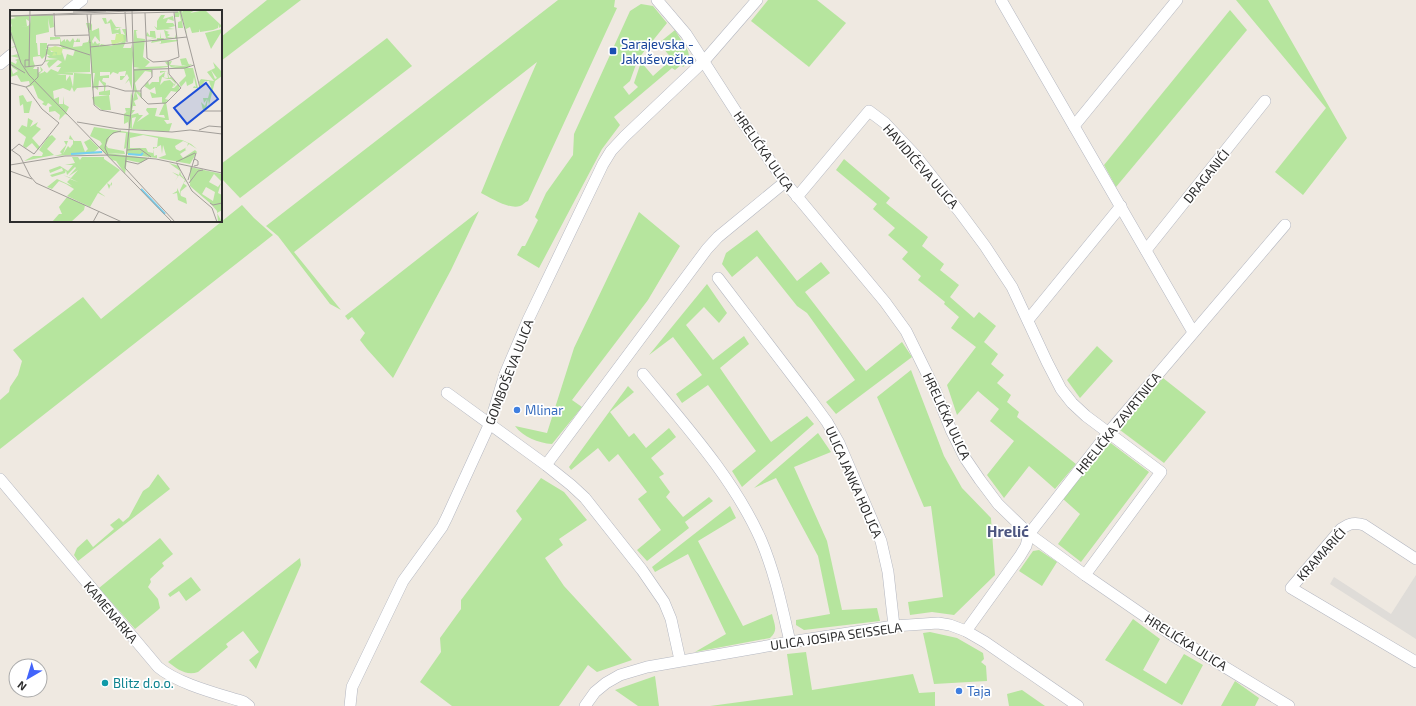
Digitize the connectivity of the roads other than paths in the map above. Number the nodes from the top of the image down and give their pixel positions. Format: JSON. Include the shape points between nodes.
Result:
{"nodes":[{"id":1,"x":82,"y":0,"type":"edge"},
{"id":2,"x":658,"y":0,"type":"edge"},
{"id":3,"x":757,"y":0,"type":"edge"},
{"id":4,"x":1001,"y":0,"type":"edge"},
{"id":5,"x":1177,"y":0,"type":"edge"},
{"id":6,"x":69,"y":10,"type":"edge"},
{"id":7,"x":10,"y":56,"type":"edge"},
{"id":8,"x":704,"y":61,"type":"junction"},
{"id":9,"x":0,"y":64,"type":"edge"},
{"id":10,"x":1265,"y":101,"type":"dead end"},
{"id":11,"x":1074,"y":126,"type":"junction"},
{"id":12,"x":785,"y":182,"type":"junction"},
{"id":13,"x":797,"y":197,"type":"junction"},
{"id":14,"x":1120,"y":206,"type":"junction"},
{"id":15,"x":1285,"y":225,"type":"dead end"},
{"id":16,"x":1146,"y":250,"type":"junction"},
{"id":17,"x":718,"y":278,"type":"dead end"},
{"id":18,"x":1028,"y":320,"type":"junction"},
{"id":19,"x":1193,"y":332,"type":"junction"},
{"id":20,"x":643,"y":374,"type":"dead end"},
{"id":21,"x":447,"y":393,"type":"dead end"},
{"id":22,"x":490,"y":423,"type":"junction"},
{"id":23,"x":1108,"y":432,"type":"junction"},
{"id":24,"x":546,"y":465,"type":"junction"},
{"id":25,"x":0,"y":479,"type":"edge"},
{"id":26,"x":1030,"y":534,"type":"junction"},
{"id":27,"x":1416,"y":559,"type":"edge"},
{"id":28,"x":1085,"y":575,"type":"junction"},
{"id":29,"x":894,"y":626,"type":"junction"},
{"id":30,"x":966,"y":631,"type":"junction"},
{"id":31,"x":790,"y":642,"type":"junction"},
{"id":32,"x":680,"y":660,"type":"junction"},
{"id":33,"x":1416,"y":662,"type":"edge"},
{"id":34,"x":249,"y":706,"type":"edge"},
{"id":35,"x":350,"y":706,"type":"edge"},
{"id":36,"x":585,"y":706,"type":"edge"},
{"id":37,"x":1078,"y":706,"type":"edge"},
{"id":38,"x":1289,"y":706,"type":"edge"}],
"edges":[{"from":1,"to":6,"type":"street"},
{"from":2,"to":8,"type":"street","name":"HRELIĆKA ULICA"},
{"from":3,"to":8,"type":"street"},
{"from":4,"to":11,"type":"street"},
{"from":5,"to":11,"type":"street"},
{"from":7,"to":9,"type":"street"},
{"from":8,"to":12,"type":"street","name":"HRELIĆKA ULICA"},
{"from":8,"to":22,"type":"street","name":"GOMBOŠEVA ULICA","via":[[625,136],[607,158],[525,326],[505,374]]},
{"from":10,"to":16,"type":"street","name":"DRAGANIĆI"},
{"from":11,"to":14,"type":"street"},
{"from":12,"to":13,"type":"street","name":"HRELIĆKA ULICA"},
{"from":12,"to":24,"type":"street","via":[[707,249]]},
{"from":13,"to":18,"type":"street","name":"HAVIDIĆEVA ULICA","via":[[868,111],[885,123],[915,155],[959,211],[1012,287]]},
{"from":13,"to":26,"type":"street","name":"HRELIĆKA ULICA","via":[[885,302],[906,331],[965,458],[998,504]]},
{"from":14,"to":16,"type":"street"},
{"from":14,"to":18,"type":"street"},
{"from":15,"to":19,"type":"street","name":"HRELIĆKA ZAVRTNICA"},
{"from":16,"to":19,"type":"street"},
{"from":17,"to":29,"type":"street","name":"ULICA JANKA HOLJCA","via":[[812,400],[839,443],[881,541],[888,572]]},
{"from":18,"to":23,"type":"street","name":"HAVIDIĆEVA ULICA","via":[[1061,388],[1072,403]]},
{"from":19,"to":23,"type":"street","name":"HRELIĆKA ZAVRTNICA"},
{"from":20,"to":31,"type":"street","via":[[729,483],[749,515],[778,588]]},
{"from":21,"to":22,"type":"street"},
{"from":22,"to":24,"type":"street"},
{"from":22,"to":35,"type":"street","name":"GOMBOŠEVA ULICA","via":[[442,527],[402,581],[382,621],[352,687]]},
{"from":23,"to":26,"type":"street","name":"HRELIĆKA ZAVRTNICA"},
{"from":23,"to":28,"type":"street","name":"HAVIDIĆEVA ULICA","via":[[1161,472]]},
{"from":24,"to":32,"type":"street","via":[[585,498],[664,602],[671,619]]},
{"from":25,"to":34,"type":"street","name":"KAMENARKA","via":[[158,668]]},
{"from":26,"to":28,"type":"street","name":"HRELIĆKA ULICA"},
{"from":26,"to":30,"type":"street","name":"HRELIĆKA ZAVRTNICA","via":[[1020,556]]},
{"from":27,"to":33,"type":"street","name":"KRAMARIĆI","via":[[1364,526],[1352,523],[1342,529],[1291,588]]},
{"from":28,"to":38,"type":"street","name":"HRELIĆKA ULICA","via":[[1172,635]]},
{"from":29,"to":30,"type":"street","name":"ULICA JOSIPA SEISSELA","via":[[938,623]]},
{"from":29,"to":31,"type":"street","name":"ULICA JOSIPA SEISSELA"},
{"from":30,"to":37,"type":"street","name":"ULICA JOSIPA SEISSELA"},
{"from":31,"to":32,"type":"street","name":"ULICA JOSIPA SEISSELA"},
{"from":32,"to":36,"type":"street","name":"ULICA JOSIPA SEISSELA","via":[[620,675],[595,692]]}]}
